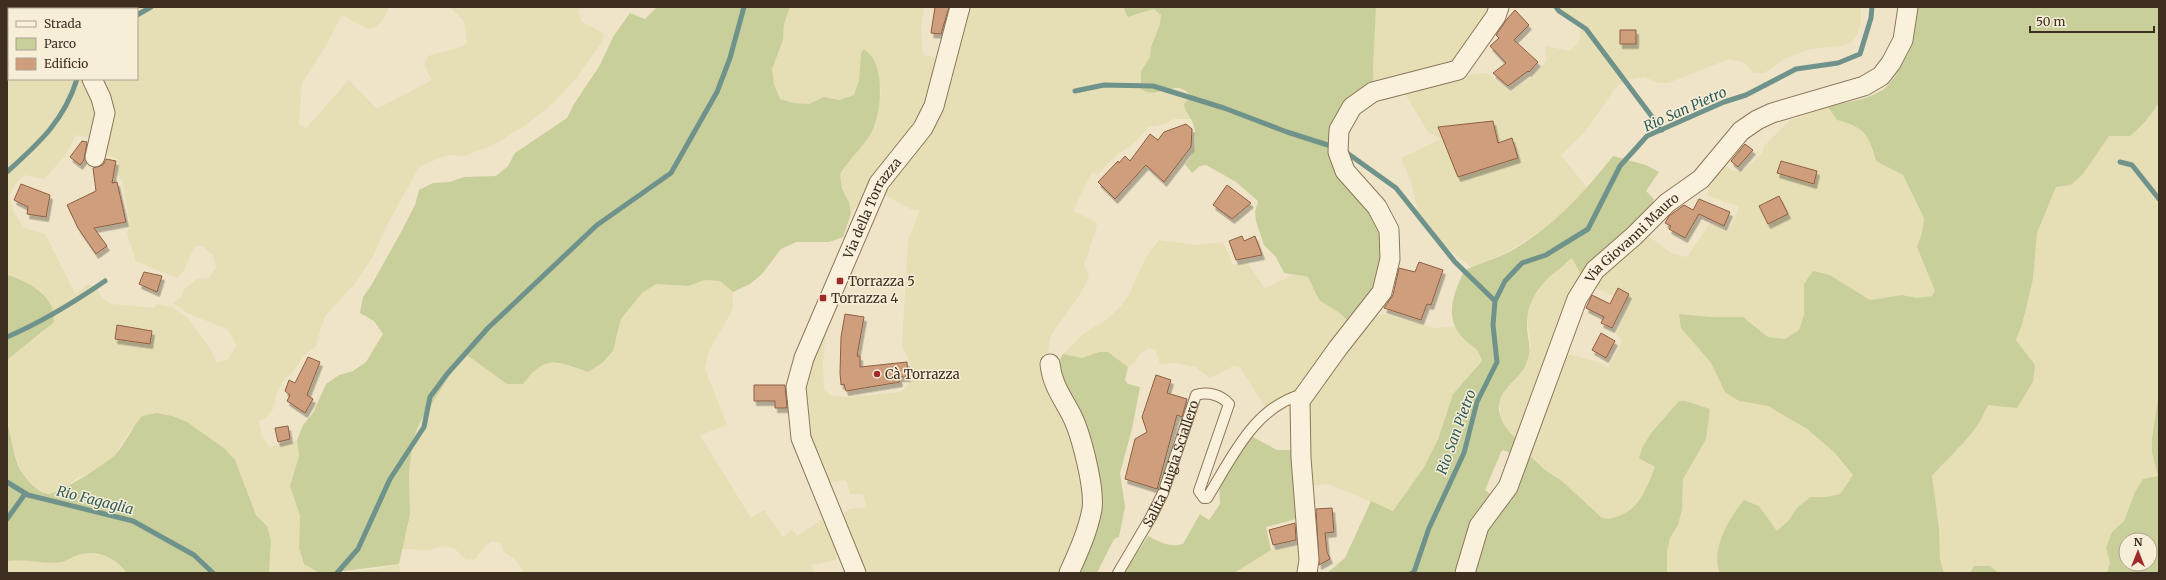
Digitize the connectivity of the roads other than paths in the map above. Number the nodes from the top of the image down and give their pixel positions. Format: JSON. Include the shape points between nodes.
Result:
{"nodes":[{"id":1,"x":960,"y":7,"type":"edge"},
{"id":2,"x":1499,"y":7,"type":"edge"},
{"id":3,"x":1908,"y":7,"type":"edge"},
{"id":4,"x":92,"y":80,"type":"edge"},
{"id":5,"x":96,"y":157,"type":"dead end"},
{"id":6,"x":1050,"y":364,"type":"dead end"},
{"id":7,"x":1304,"y":394,"type":"junction"},
{"id":8,"x":856,"y":573,"type":"edge"},
{"id":9,"x":1069,"y":573,"type":"edge"},
{"id":10,"x":1118,"y":573,"type":"edge"},
{"id":11,"x":1306,"y":573,"type":"edge"},
{"id":12,"x":1465,"y":573,"type":"edge"}],
"edges":[{"from":1,"to":8,"type":"street","name":"Via della Torrazza","via":[[934,106],[923,128],[879,183],[804,358],[796,387],[801,438]]},
{"from":2,"to":7,"type":"street","via":[[1496,16],[1458,70],[1373,92],[1352,107],[1338,130],[1338,152],[1345,171],[1376,207],[1386,224],[1390,259],[1382,292]]},
{"from":3,"to":12,"type":"street","name":"Via Giovanni Mauro","via":[[1903,40],[1881,76],[1864,86],[1772,113],[1757,120],[1741,131],[1701,179],[1667,203],[1595,270],[1577,299],[1508,487],[1479,526]]},
{"from":4,"to":5,"type":"street","via":[[105,113]]},
{"from":6,"to":9,"type":"street","via":[[1051,378],[1072,415],[1091,488],[1092,508],[1089,520]]},
{"from":7,"to":10,"type":"lane","name":"Salita Luigia Sciallero","via":[[1291,397],[1266,414],[1244,437],[1207,498],[1199,491],[1229,404],[1225,399],[1215,395],[1196,395],[1163,493]]},
{"from":7,"to":11,"type":"street","via":[[1300,401],[1300,416],[1309,560]]}]}
